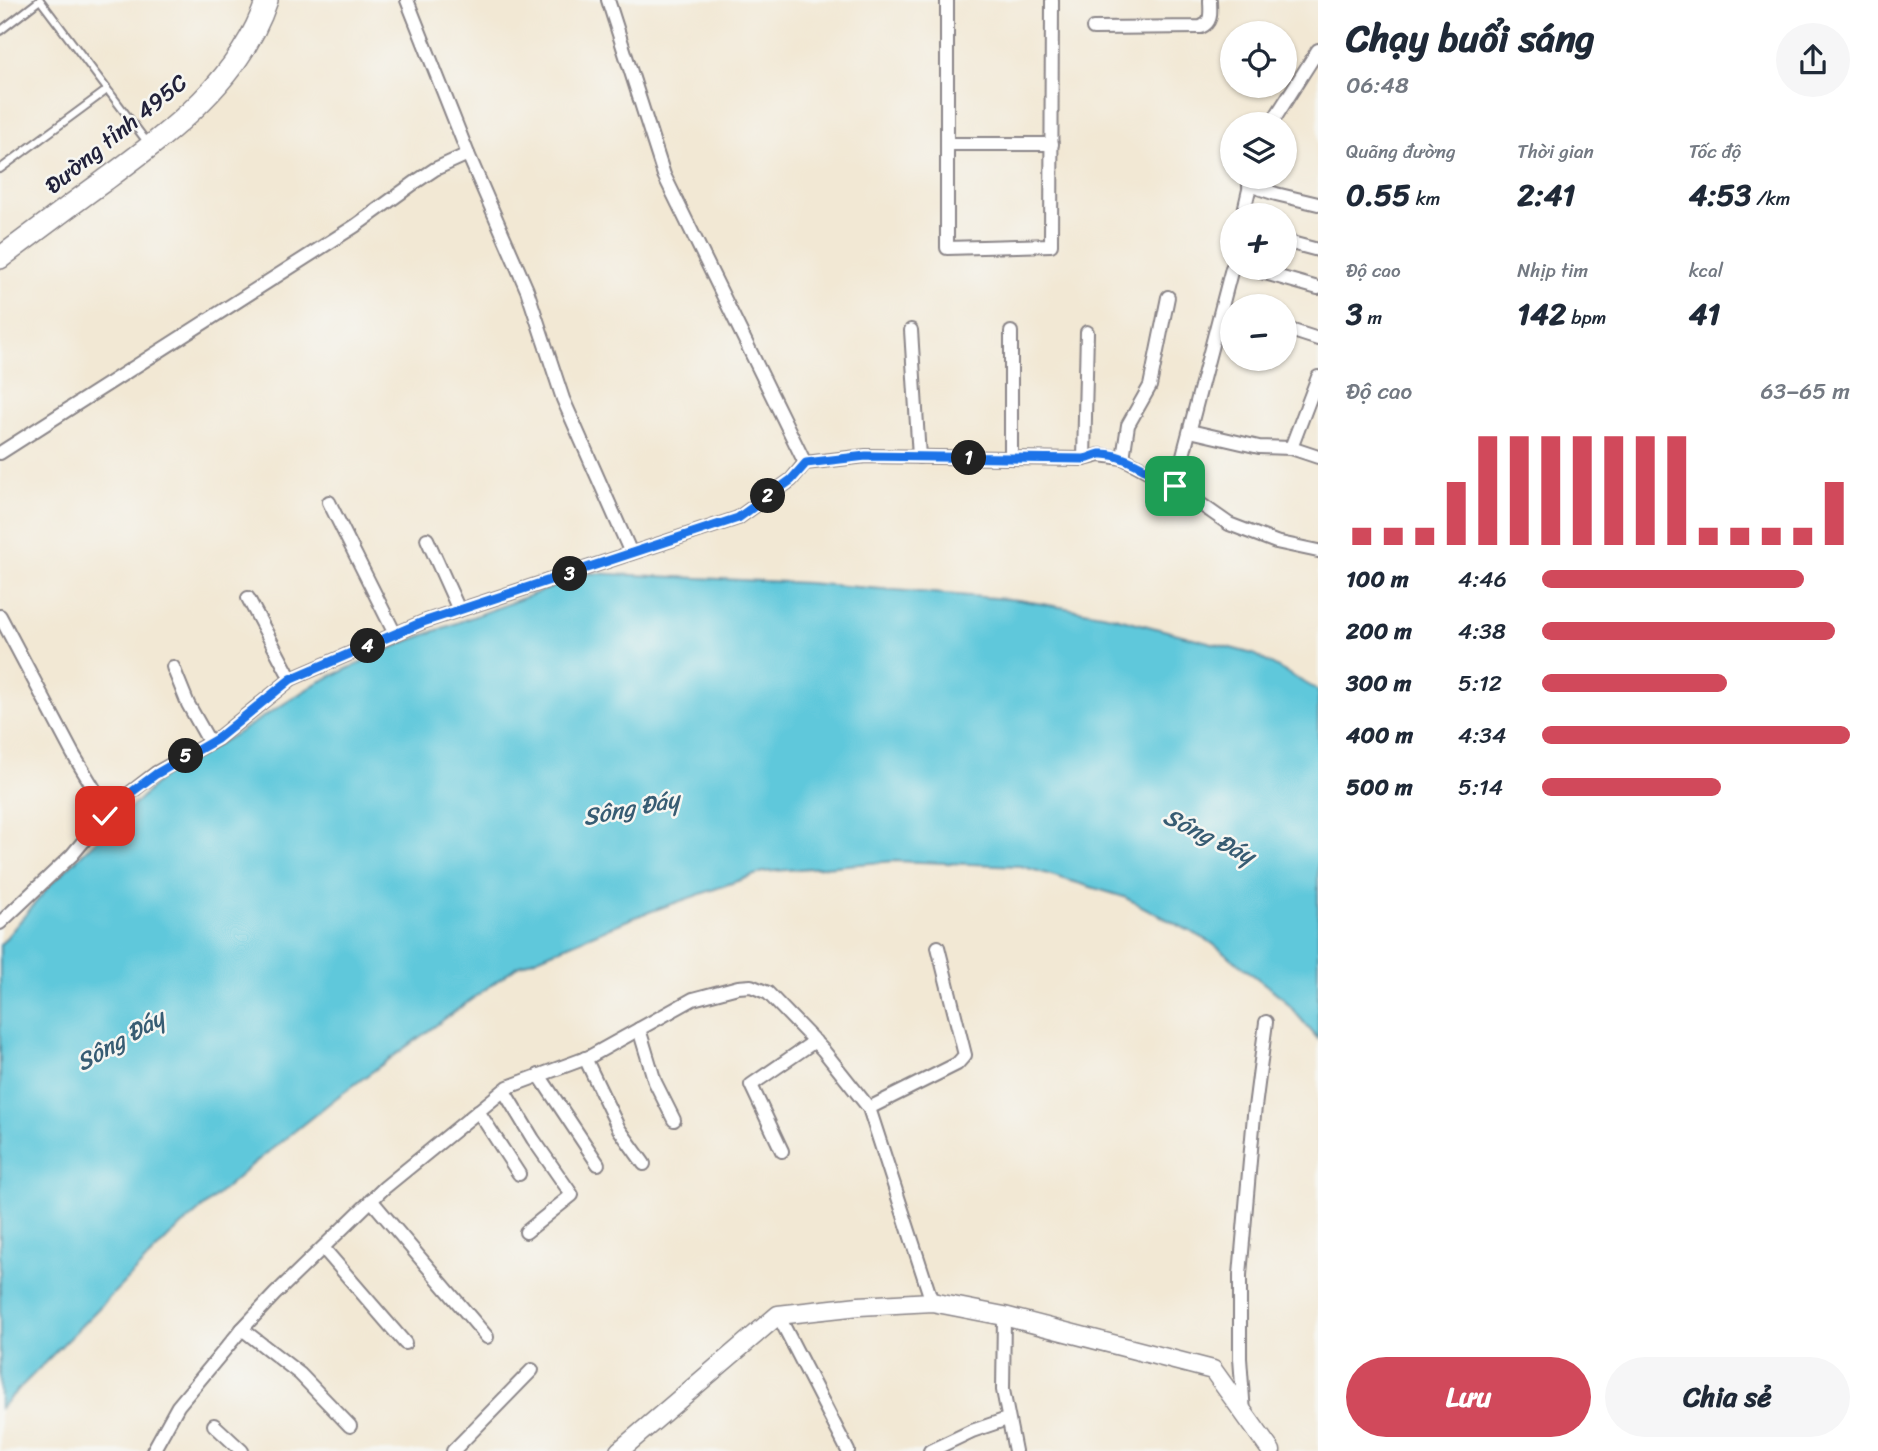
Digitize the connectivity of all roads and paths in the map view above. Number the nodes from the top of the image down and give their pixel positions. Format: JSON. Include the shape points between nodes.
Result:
{"nodes":[{"id":1,"x":40,"y":0,"type":"edge"},
{"id":2,"x":267,"y":0,"type":"edge"},
{"id":3,"x":407,"y":0,"type":"edge"},
{"id":4,"x":608,"y":0,"type":"edge"},
{"id":5,"x":947,"y":0,"type":"edge"},
{"id":6,"x":1052,"y":0,"type":"edge"},
{"id":7,"x":1210,"y":0,"type":"edge"},
{"id":8,"x":1093,"y":28,"type":"dead end"},
{"id":9,"x":0,"y":31,"type":"edge"},
{"id":10,"x":1318,"y":50,"type":"edge"},
{"id":11,"x":107,"y":90,"type":"junction"},
{"id":12,"x":1277,"y":112,"type":"edge"},
{"id":13,"x":947,"y":144,"type":"junction"},
{"id":14,"x":1052,"y":144,"type":"junction"},
{"id":15,"x":150,"y":146,"type":"junction"},
{"id":16,"x":468,"y":154,"type":"junction"},
{"id":17,"x":0,"y":169,"type":"edge"},
{"id":18,"x":1266,"y":189,"type":"edge"},
{"id":19,"x":1318,"y":204,"type":"edge"},
{"id":20,"x":1297,"y":244,"type":"edge"},
{"id":21,"x":1318,"y":250,"type":"edge"},
{"id":22,"x":0,"y":258,"type":"edge"},
{"id":23,"x":1290,"y":280,"type":"edge"},
{"id":24,"x":1318,"y":288,"type":"edge"},
{"id":25,"x":1168,"y":297,"type":"dead end"},
{"id":26,"x":911,"y":330,"type":"dead end"},
{"id":27,"x":1011,"y":332,"type":"dead end"},
{"id":28,"x":1087,"y":332,"type":"dead end"},
{"id":29,"x":1297,"y":332,"type":"edge"},
{"id":30,"x":1220,"y":333,"type":"edge"},
{"id":31,"x":1318,"y":339,"type":"edge"},
{"id":32,"x":1318,"y":377,"type":"edge"},
{"id":33,"x":1190,"y":431,"type":"junction"},
{"id":34,"x":1291,"y":448,"type":"junction"},
{"id":35,"x":0,"y":453,"type":"edge"},
{"id":36,"x":919,"y":457,"type":"junction"},
{"id":37,"x":1318,"y":457,"type":"edge"},
{"id":38,"x":1011,"y":458,"type":"junction"},
{"id":39,"x":1123,"y":458,"type":"junction"},
{"id":40,"x":1084,"y":459,"type":"junction"},
{"id":41,"x":806,"y":463,"type":"junction"},
{"id":42,"x":1175,"y":486,"type":"junction"},
{"id":43,"x":329,"y":502,"type":"dead end"},
{"id":44,"x":427,"y":539,"type":"dead end"},
{"id":45,"x":1318,"y":551,"type":"edge"},
{"id":46,"x":631,"y":554,"type":"junction"},
{"id":47,"x":248,"y":598,"type":"dead end"},
{"id":48,"x":459,"y":610,"type":"junction"},
{"id":49,"x":0,"y":616,"type":"edge"},
{"id":50,"x":395,"y":634,"type":"junction"},
{"id":51,"x":173,"y":667,"type":"dead end"},
{"id":52,"x":291,"y":679,"type":"junction"},
{"id":53,"x":210,"y":743,"type":"junction"},
{"id":54,"x":108,"y":812,"type":"junction"},
{"id":55,"x":0,"y":923,"type":"edge"},
{"id":56,"x":938,"y":947,"type":"dead end"},
{"id":57,"x":1266,"y":1022,"type":"dead end"},
{"id":58,"x":639,"y":1029,"type":"junction"},
{"id":59,"x":815,"y":1041,"type":"junction"},
{"id":60,"x":585,"y":1058,"type":"junction"},
{"id":61,"x":539,"y":1075,"type":"junction"},
{"id":62,"x":504,"y":1091,"type":"junction"},
{"id":63,"x":869,"y":1108,"type":"junction"},
{"id":64,"x":478,"y":1111,"type":"junction"},
{"id":65,"x":674,"y":1120,"type":"dead end"},
{"id":66,"x":782,"y":1151,"type":"dead end"},
{"id":67,"x":598,"y":1164,"type":"dead end"},
{"id":68,"x":644,"y":1164,"type":"dead end"},
{"id":69,"x":519,"y":1174,"type":"dead end"},
{"id":70,"x":371,"y":1200,"type":"junction"},
{"id":71,"x":526,"y":1233,"type":"dead end"},
{"id":72,"x":324,"y":1249,"type":"junction"},
{"id":73,"x":932,"y":1302,"type":"junction"},
{"id":74,"x":778,"y":1315,"type":"junction"},
{"id":75,"x":1004,"y":1316,"type":"junction"},
{"id":76,"x":242,"y":1329,"type":"junction"},
{"id":77,"x":487,"y":1337,"type":"dead end"},
{"id":78,"x":405,"y":1343,"type":"dead end"},
{"id":79,"x":532,"y":1370,"type":"dead end"},
{"id":80,"x":1245,"y":1413,"type":"junction"},
{"id":81,"x":1007,"y":1419,"type":"junction"},
{"id":82,"x":214,"y":1425,"type":"dead end"},
{"id":83,"x":351,"y":1426,"type":"dead end"},
{"id":84,"x":153,"y":1451,"type":"edge"},
{"id":85,"x":242,"y":1451,"type":"edge"},
{"id":86,"x":453,"y":1451,"type":"edge"},
{"id":87,"x":619,"y":1451,"type":"edge"},
{"id":88,"x":848,"y":1451,"type":"edge"},
{"id":89,"x":930,"y":1451,"type":"edge"},
{"id":90,"x":1015,"y":1451,"type":"edge"},
{"id":91,"x":1271,"y":1451,"type":"edge"}],
"edges":[{"from":1,"to":9,"type":"lane"},
{"from":1,"to":11,"type":"lane"},
{"from":2,"to":15,"type":"main road","name":"Đường tỉnh 495C","via":[[243,52],[226,74],[188,116]]},
{"from":3,"to":16,"type":"street"},
{"from":4,"to":41,"type":"street","via":[[664,175]]},
{"from":5,"to":13,"type":"street"},
{"from":6,"to":14,"type":"street"},
{"from":7,"to":8,"type":"street","via":[[1209,22],[1201,27]]},
{"from":10,"to":12,"type":"street"},
{"from":11,"to":15,"type":"lane"},
{"from":11,"to":17,"type":"lane"},
{"from":13,"to":14,"type":"street"},
{"from":13,"to":14,"type":"street","via":[[947,248],[1051,245]]},
{"from":15,"to":22,"type":"main road","name":"Đường tỉnh 495C"},
{"from":16,"to":35,"type":"street","via":[[435,169],[355,226]]},
{"from":16,"to":46,"type":"street","via":[[527,290],[563,399]]},
{"from":18,"to":19,"type":"street"},
{"from":20,"to":21,"type":"street"},
{"from":23,"to":24,"type":"street"},
{"from":25,"to":39,"type":"street","via":[[1150,386],[1128,425]]},
{"from":26,"to":36,"type":"street"},
{"from":27,"to":38,"type":"street"},
{"from":28,"to":40,"type":"street"},
{"from":29,"to":31,"type":"street"},
{"from":30,"to":33,"type":"street"},
{"from":32,"to":34,"type":"street"},
{"from":33,"to":34,"type":"street","via":[[1259,447]]},
{"from":33,"to":42,"type":"street"},
{"from":34,"to":37,"type":"street"},
{"from":36,"to":38,"type":"street"},
{"from":36,"to":41,"type":"street","via":[[866,456]]},
{"from":38,"to":40,"type":"street"},
{"from":39,"to":40,"type":"street","via":[[1100,454]]},
{"from":39,"to":42,"type":"street"},
{"from":41,"to":46,"type":"street","via":[[791,480],[743,515]]},
{"from":42,"to":45,"type":"street","via":[[1229,524],[1276,542]]},
{"from":43,"to":50,"type":"street"},
{"from":44,"to":48,"type":"street"},
{"from":46,"to":48,"type":"street"},
{"from":47,"to":52,"type":"street"},
{"from":48,"to":50,"type":"street"},
{"from":49,"to":54,"type":"street"},
{"from":50,"to":52,"type":"street"},
{"from":51,"to":53,"type":"street"},
{"from":52,"to":53,"type":"street"},
{"from":53,"to":54,"type":"street","via":[[156,774]]},
{"from":54,"to":55,"type":"street","via":[[72,855]]},
{"from":56,"to":63,"type":"street","via":[[965,1055],[957,1064]]},
{"from":57,"to":80,"type":"street","via":[[1240,1275]]},
{"from":58,"to":59,"type":"street","via":[[693,999],[751,986],[768,993]]},
{"from":58,"to":60,"type":"street"},
{"from":58,"to":65,"type":"street","via":[[655,1082]]},
{"from":59,"to":63,"type":"street"},
{"from":59,"to":66,"type":"street","via":[[751,1085]]},
{"from":60,"to":61,"type":"street"},
{"from":60,"to":68,"type":"street","via":[[619,1129]]},
{"from":61,"to":62,"type":"street"},
{"from":61,"to":67,"type":"street"},
{"from":62,"to":64,"type":"street"},
{"from":62,"to":71,"type":"street","via":[[572,1195]]},
{"from":63,"to":73,"type":"street"},
{"from":64,"to":69,"type":"street"},
{"from":64,"to":70,"type":"street"},
{"from":70,"to":72,"type":"street"},
{"from":70,"to":77,"type":"street"},
{"from":72,"to":76,"type":"street"},
{"from":72,"to":78,"type":"street"},
{"from":73,"to":74,"type":"main road"},
{"from":73,"to":75,"type":"main road"},
{"from":74,"to":87,"type":"main road"},
{"from":74,"to":88,"type":"street"},
{"from":75,"to":80,"type":"main road","via":[[1213,1370]]},
{"from":75,"to":81,"type":"street"},
{"from":76,"to":83,"type":"street","via":[[300,1374]]},
{"from":76,"to":84,"type":"street","via":[[178,1406]]},
{"from":79,"to":86,"type":"street"},
{"from":80,"to":91,"type":"main road"},
{"from":81,"to":89,"type":"street"},
{"from":81,"to":90,"type":"street"},
{"from":82,"to":85,"type":"street"}]}
